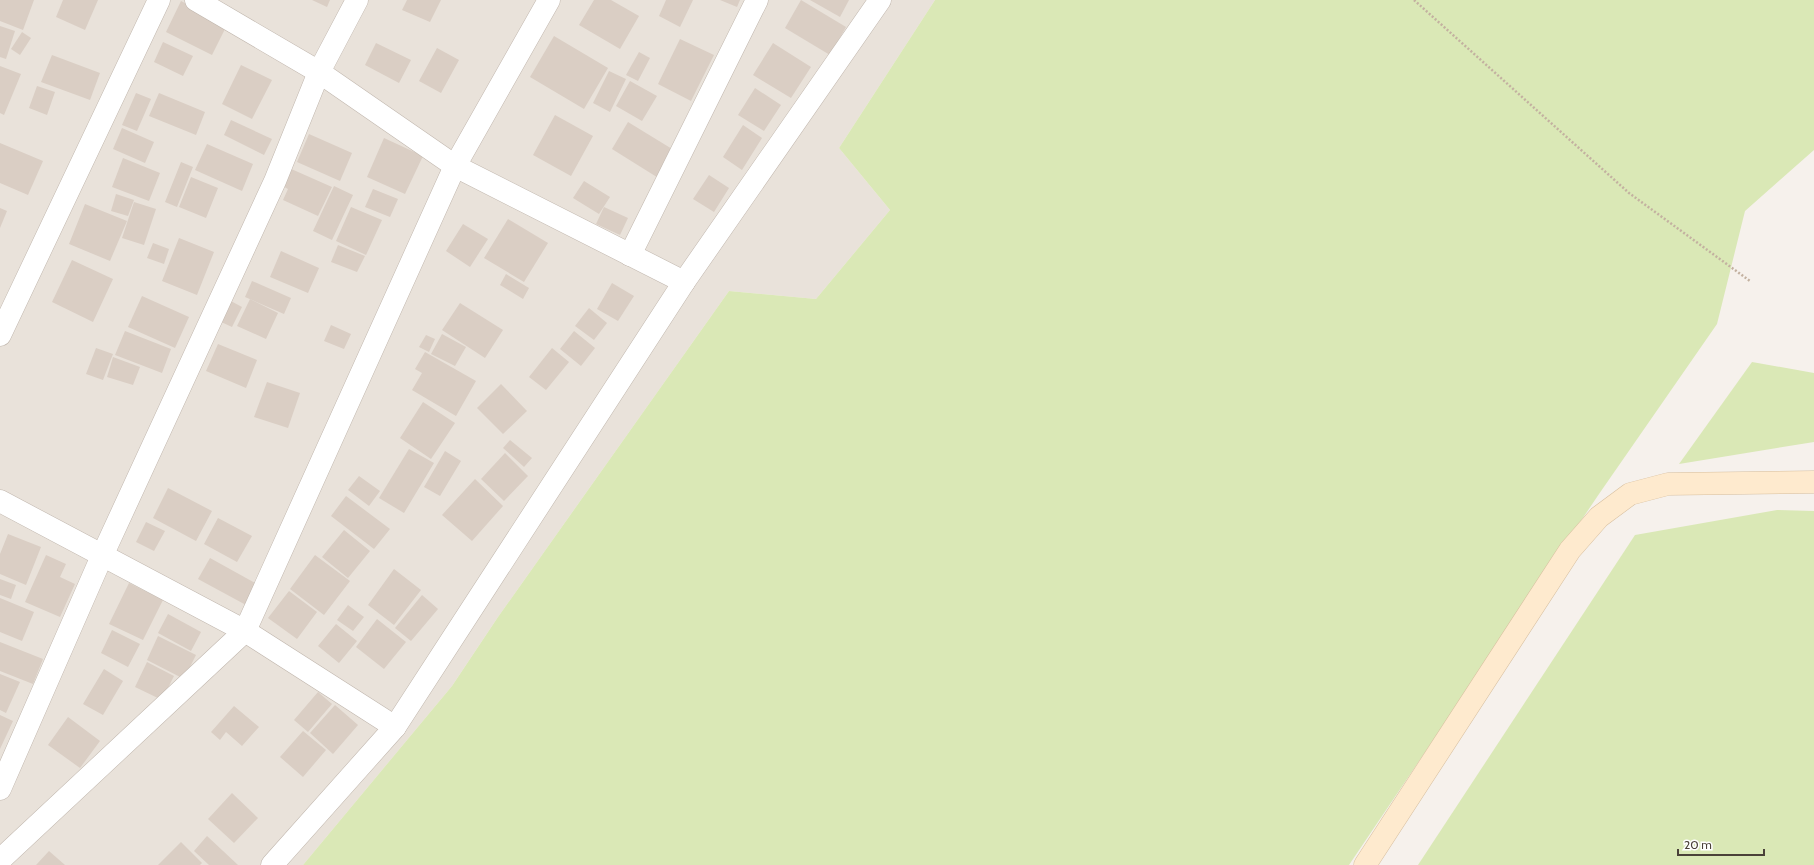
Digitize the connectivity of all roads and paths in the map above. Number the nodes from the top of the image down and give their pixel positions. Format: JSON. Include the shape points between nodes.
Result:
{"nodes":[{"id":1,"x":159,"y":0,"type":"edge"},
{"id":2,"x":196,"y":0,"type":"edge"},
{"id":3,"x":358,"y":0,"type":"edge"},
{"id":4,"x":549,"y":0,"type":"edge"},
{"id":5,"x":757,"y":0,"type":"edge"},
{"id":6,"x":880,"y":0,"type":"edge"},
{"id":7,"x":1414,"y":0,"type":"edge"},
{"id":8,"x":319,"y":72,"type":"junction"},
{"id":9,"x":455,"y":166,"type":"junction"},
{"id":10,"x":630,"y":255,"type":"junction"},
{"id":11,"x":1750,"y":281,"type":"dead end"},
{"id":12,"x":684,"y":282,"type":"junction"},
{"id":13,"x":0,"y":335,"type":"edge"},
{"id":14,"x":1814,"y":482,"type":"edge"},
{"id":15,"x":0,"y":501,"type":"edge"},
{"id":16,"x":102,"y":556,"type":"junction"},
{"id":17,"x":245,"y":631,"type":"junction"},
{"id":18,"x":395,"y":727,"type":"junction"},
{"id":19,"x":0,"y":789,"type":"edge"},
{"id":20,"x":0,"y":860,"type":"edge"},
{"id":21,"x":272,"y":865,"type":"edge"},
{"id":22,"x":1365,"y":865,"type":"edge"}],
"edges":[{"from":1,"to":13,"type":"street"},
{"from":2,"to":8,"type":"street"},
{"from":3,"to":8,"type":"street"},
{"from":4,"to":9,"type":"street"},
{"from":5,"to":10,"type":"street"},
{"from":6,"to":12,"type":"street"},
{"from":7,"to":11,"type":"path","via":[[1629,193]]},
{"from":8,"to":9,"type":"street"},
{"from":8,"to":16,"type":"street","via":[[275,181]]},
{"from":9,"to":10,"type":"street"},
{"from":9,"to":17,"type":"street"},
{"from":10,"to":12,"type":"street"},
{"from":12,"to":18,"type":"street"},
{"from":14,"to":22,"type":"main road","via":[[1668,484],[1630,494],[1599,517],[1570,550]]},
{"from":15,"to":16,"type":"street"},
{"from":16,"to":17,"type":"street"},
{"from":16,"to":19,"type":"street"},
{"from":17,"to":18,"type":"street"},
{"from":17,"to":20,"type":"street"},
{"from":18,"to":21,"type":"street"}]}
